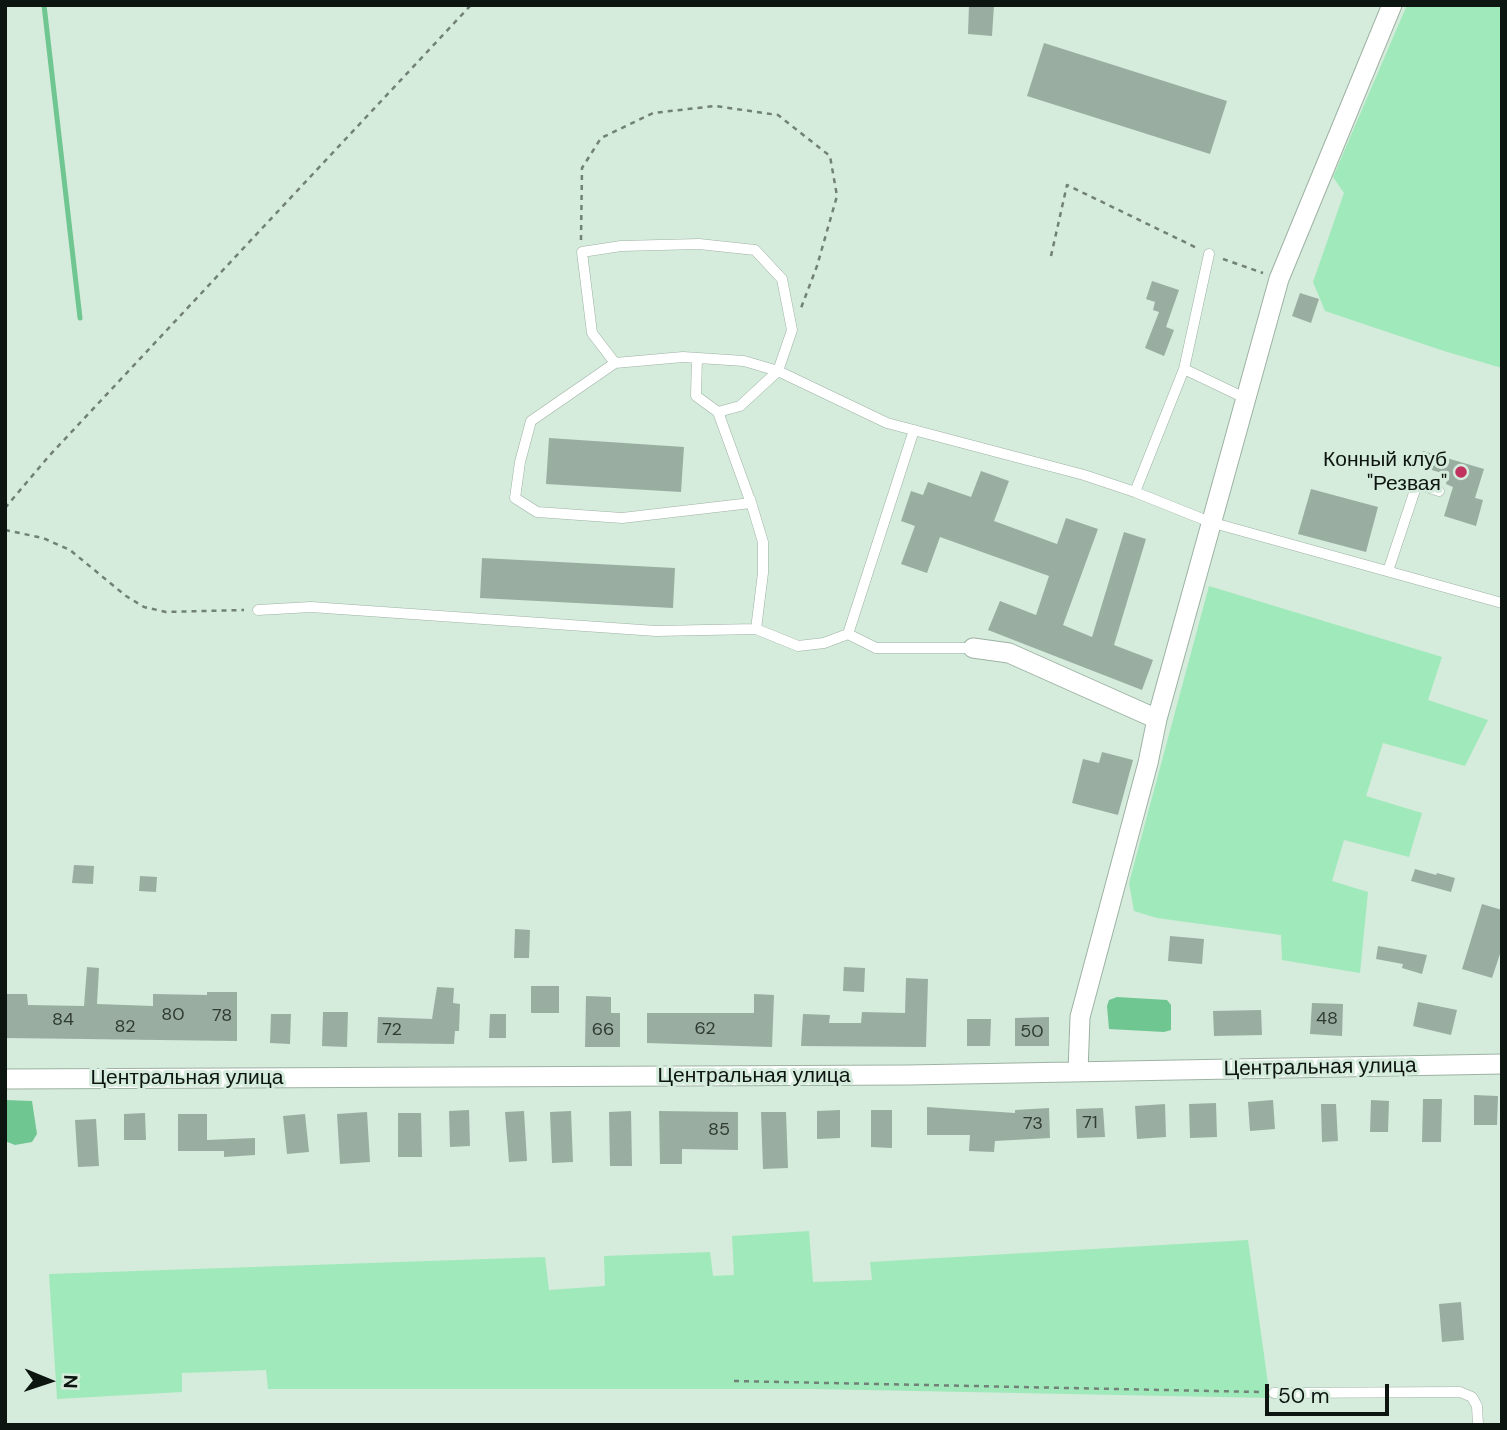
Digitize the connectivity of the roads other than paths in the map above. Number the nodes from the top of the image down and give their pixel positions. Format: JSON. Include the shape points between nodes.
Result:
{"nodes":[{"id":1,"x":1392,"y":5,"type":"edge"},
{"id":2,"x":1209,"y":254,"type":"road end"},
{"id":3,"x":697,"y":358,"type":"junction"},
{"id":4,"x":615,"y":363,"type":"junction"},
{"id":5,"x":1184,"y":369,"type":"junction"},
{"id":6,"x":778,"y":371,"type":"junction"},
{"id":7,"x":1245,"y":398,"type":"junction"},
{"id":8,"x":718,"y":412,"type":"junction"},
{"id":9,"x":914,"y":430,"type":"junction"},
{"id":10,"x":1438,"y":491,"type":"dead end"},
{"id":11,"x":1135,"y":492,"type":"junction"},
{"id":12,"x":751,"y":503,"type":"junction"},
{"id":13,"x":1210,"y":522,"type":"junction"},
{"id":14,"x":1388,"y":571,"type":"junction"},
{"id":15,"x":1502,"y":603,"type":"edge"},
{"id":16,"x":258,"y":610,"type":"road end"},
{"id":17,"x":756,"y":629,"type":"junction"},
{"id":18,"x":848,"y":634,"type":"junction"},
{"id":19,"x":973,"y":648,"type":"joint"},
{"id":20,"x":1157,"y":719,"type":"junction"},
{"id":21,"x":1502,"y":1064,"type":"edge"},
{"id":22,"x":1078,"y":1072,"type":"junction"},
{"id":23,"x":5,"y":1079,"type":"edge"},
{"id":24,"x":1274,"y":1393,"type":"road end"},
{"id":25,"x":1478,"y":1425,"type":"edge"}],
"edges":[{"from":1,"to":7,"type":"street","via":[[1279,279]]},
{"from":2,"to":5,"type":"lane"},
{"from":3,"to":4,"type":"lane"},
{"from":3,"to":6,"type":"lane","via":[[744,361]]},
{"from":3,"to":8,"type":"lane","via":[[696,396]]},
{"from":4,"to":6,"type":"lane","via":[[592,333],[582,252],[699,244],[755,250],[782,279],[792,330]]},
{"from":4,"to":12,"type":"lane","via":[[531,421],[515,498],[537,512],[622,518]]},
{"from":5,"to":7,"type":"lane"},
{"from":5,"to":11,"type":"lane"},
{"from":6,"to":8,"type":"lane","via":[[740,406]]},
{"from":6,"to":9,"type":"lane","via":[[887,423]]},
{"from":7,"to":13,"type":"street"},
{"from":8,"to":12,"type":"lane"},
{"from":9,"to":11,"type":"lane"},
{"from":9,"to":18,"type":"lane"},
{"from":10,"to":14,"type":"lane","via":[[1417,484]]},
{"from":11,"to":13,"type":"lane"},
{"from":12,"to":17,"type":"lane","via":[[763,542]]},
{"from":13,"to":14,"type":"lane"},
{"from":13,"to":20,"type":"street"},
{"from":14,"to":15,"type":"lane"},
{"from":16,"to":17,"type":"lane","via":[[311,607],[656,631]]},
{"from":17,"to":18,"type":"lane","via":[[798,646]]},
{"from":18,"to":19,"type":"lane","via":[[876,648]]},
{"from":19,"to":20,"type":"street","via":[[1009,653]]},
{"from":20,"to":22,"type":"street","via":[[1080,1017]]},
{"from":21,"to":22,"type":"street","name":"Центральная улица"},
{"from":22,"to":23,"type":"street","name":"Центральная улица"},
{"from":24,"to":25,"type":"lane","via":[[1460,1392],[1472,1397],[1477,1406]]}]}
